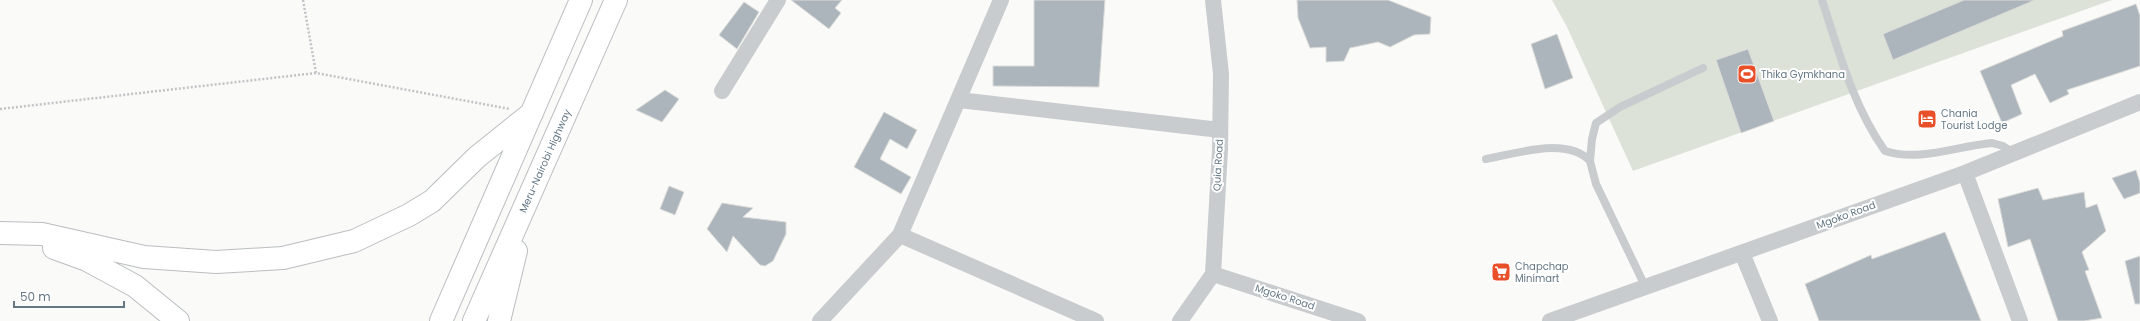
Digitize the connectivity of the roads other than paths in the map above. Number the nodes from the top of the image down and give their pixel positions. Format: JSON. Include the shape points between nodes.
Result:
{"nodes":[{"id":1,"x":581,"y":0,"type":"edge"},
{"id":2,"x":616,"y":0,"type":"edge"},
{"id":3,"x":778,"y":0,"type":"edge"},
{"id":4,"x":1001,"y":0,"type":"edge"},
{"id":5,"x":1213,"y":0,"type":"edge"},
{"id":6,"x":1822,"y":0,"type":"edge"},
{"id":7,"x":1704,"y":68,"type":"dead end"},
{"id":8,"x":722,"y":91,"type":"dead end"},
{"id":9,"x":958,"y":100,"type":"junction"},
{"id":10,"x":2140,"y":102,"type":"edge"},
{"id":11,"x":532,"y":113,"type":"junction"},
{"id":12,"x":1220,"y":130,"type":"junction"},
{"id":13,"x":2014,"y":153,"type":"junction"},
{"id":14,"x":1486,"y":159,"type":"dead end"},
{"id":15,"x":1590,"y":161,"type":"junction"},
{"id":16,"x":1965,"y":173,"type":"junction"},
{"id":17,"x":526,"y":203,"type":"junction"},
{"id":18,"x":0,"y":234,"type":"edge"},
{"id":19,"x":900,"y":235,"type":"junction"},
{"id":20,"x":1742,"y":253,"type":"junction"},
{"id":21,"x":1213,"y":274,"type":"junction"},
{"id":22,"x":1645,"y":286,"type":"junction"},
{"id":23,"x":178,"y":321,"type":"edge"},
{"id":24,"x":441,"y":321,"type":"edge"},
{"id":25,"x":474,"y":321,"type":"edge"},
{"id":26,"x":499,"y":321,"type":"edge"},
{"id":27,"x":820,"y":321,"type":"edge"},
{"id":28,"x":1096,"y":321,"type":"edge"},
{"id":29,"x":1180,"y":321,"type":"edge"},
{"id":30,"x":1358,"y":321,"type":"edge"},
{"id":31,"x":1550,"y":321,"type":"edge"},
{"id":32,"x":1770,"y":321,"type":"edge"},
{"id":33,"x":2020,"y":321,"type":"edge"}],
"edges":[{"from":1,"to":11,"type":"highway"},
{"from":2,"to":17,"type":"highway","name":"Meru-Nairobi Highway"},
{"from":3,"to":8,"type":"street"},
{"from":4,"to":9,"type":"street"},
{"from":5,"to":12,"type":"street","name":"Quia Road","via":[[1220,74]]},
{"from":6,"to":13,"type":"lane","via":[[1846,74],[1865,120],[1885,151],[1898,156],[1992,143]]},
{"from":7,"to":15,"type":"lane","via":[[1620,107],[1596,123]]},
{"from":9,"to":12,"type":"street"},
{"from":9,"to":19,"type":"street"},
{"from":10,"to":13,"type":"street","name":"Mgoko Road"},
{"from":11,"to":18,"type":"highway","via":[[477,157],[432,201],[409,215],[354,241],[283,258],[216,262],[144,257],[42,234]]},
{"from":11,"to":24,"type":"highway"},
{"from":12,"to":21,"type":"street","name":"Quia Road"},
{"from":13,"to":16,"type":"street","name":"Mgoko Road"},
{"from":14,"to":15,"type":"lane","via":[[1547,148],[1572,150],[1584,154]]},
{"from":15,"to":22,"type":"lane","via":[[1596,184]]},
{"from":16,"to":20,"type":"street","name":"Mgoko Road"},
{"from":16,"to":33,"type":"street"},
{"from":17,"to":25,"type":"highway","name":"Meru-Nairobi Highway"},
{"from":17,"to":26,"type":"highway"},
{"from":18,"to":23,"type":"highway","via":[[41,244],[87,260],[134,286]]},
{"from":19,"to":27,"type":"street"},
{"from":19,"to":28,"type":"street"},
{"from":20,"to":22,"type":"street","name":"Mgoko Road"},
{"from":20,"to":32,"type":"street"},
{"from":21,"to":29,"type":"street"},
{"from":21,"to":30,"type":"street","name":"Mgoko Road"},
{"from":22,"to":31,"type":"street","name":"Mgoko Road"}]}
